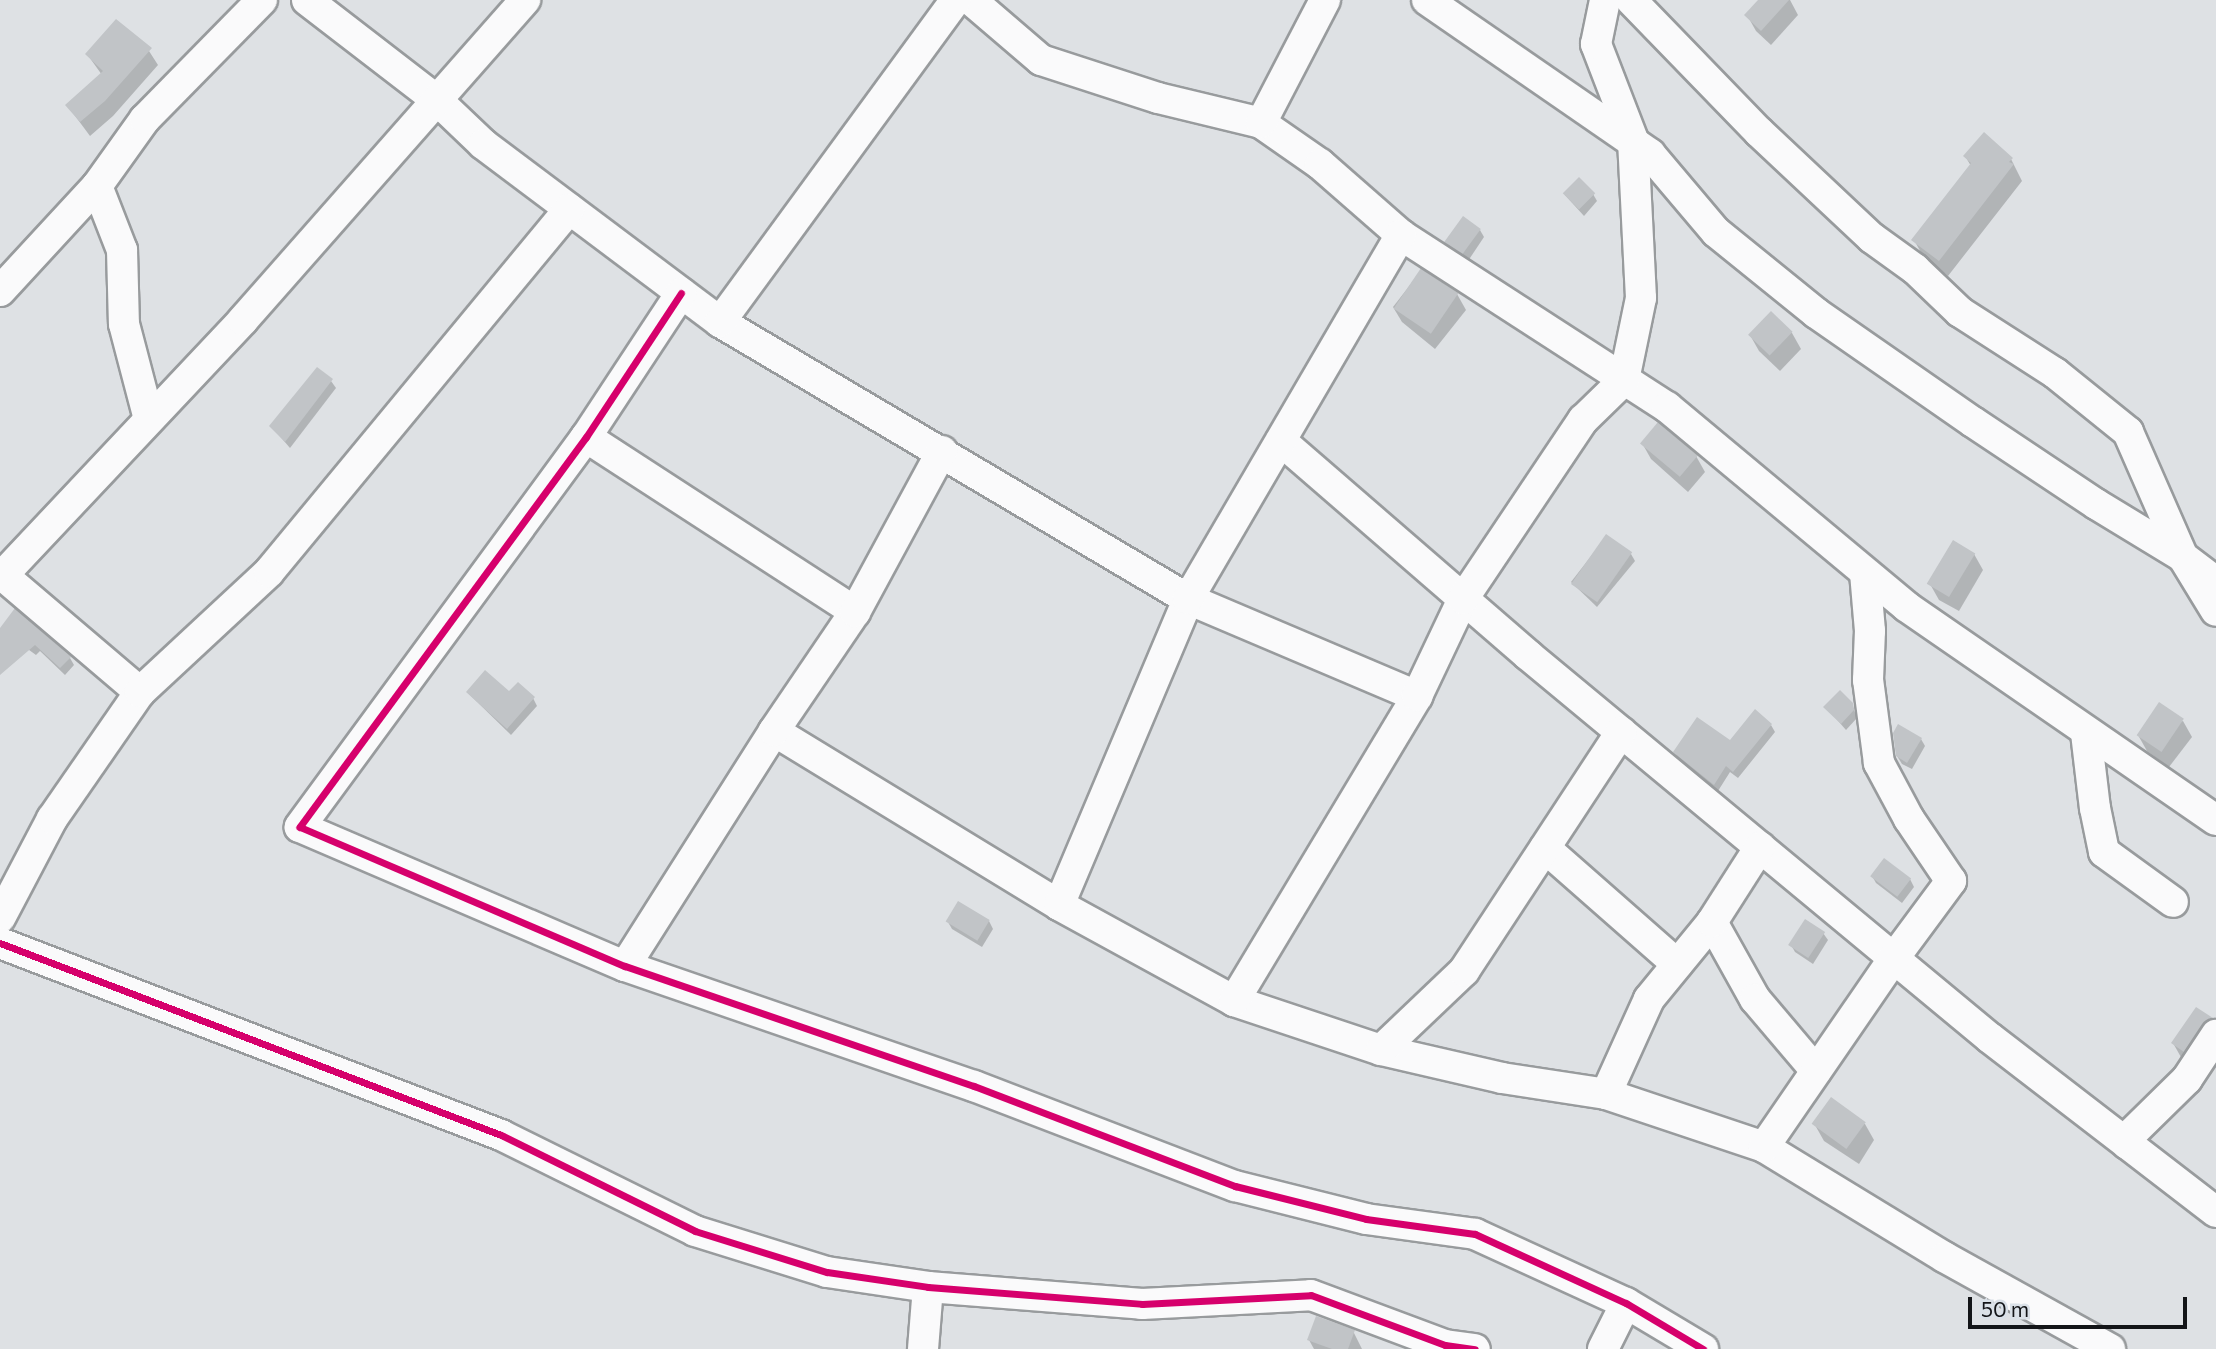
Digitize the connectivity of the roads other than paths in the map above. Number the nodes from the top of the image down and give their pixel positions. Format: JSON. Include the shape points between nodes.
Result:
{"nodes":[{"id":1,"x":262,"y":0,"type":"edge"},
{"id":2,"x":307,"y":0,"type":"edge"},
{"id":3,"x":525,"y":0,"type":"edge"},
{"id":4,"x":956,"y":0,"type":"edge"},
{"id":5,"x":971,"y":0,"type":"edge"},
{"id":6,"x":1325,"y":0,"type":"edge"},
{"id":7,"x":1427,"y":0,"type":"edge"},
{"id":8,"x":1605,"y":0,"type":"edge"},
{"id":9,"x":1631,"y":0,"type":"edge"},
{"id":10,"x":437,"y":100,"type":"junction"},
{"id":11,"x":1261,"y":123,"type":"junction"},
{"id":12,"x":1633,"y":140,"type":"junction"},
{"id":13,"x":96,"y":186,"type":"junction"},
{"id":14,"x":569,"y":209,"type":"junction"},
{"id":15,"x":1401,"y":235,"type":"junction"},
{"id":16,"x":0,"y":291,"type":"edge"},
{"id":17,"x":681,"y":293,"type":"junction"},
{"id":18,"x":720,"y":322,"type":"junction"},
{"id":19,"x":1624,"y":380,"type":"junction"},
{"id":20,"x":149,"y":419,"type":"junction"},
{"id":21,"x":586,"y":437,"type":"junction"},
{"id":22,"x":1280,"y":441,"type":"junction"},
{"id":23,"x":942,"y":451,"type":"junction"},
{"id":24,"x":2183,"y":557,"type":"junction"},
{"id":25,"x":1866,"y":573,"type":"junction"},
{"id":26,"x":1,"y":574,"type":"edge"},
{"id":27,"x":2216,"y":582,"type":"edge"},
{"id":28,"x":1188,"y":599,"type":"junction"},
{"id":29,"x":1463,"y":599,"type":"junction"},
{"id":30,"x":2216,"y":611,"type":"edge"},
{"id":31,"x":855,"y":612,"type":"junction"},
{"id":32,"x":140,"y":692,"type":"junction"},
{"id":33,"x":1417,"y":696,"type":"junction"},
{"id":34,"x":774,"y":731,"type":"junction"},
{"id":35,"x":1621,"y":732,"type":"junction"},
{"id":36,"x":2087,"y":733,"type":"junction"},
{"id":37,"x":2216,"y":820,"type":"edge"},
{"id":38,"x":1760,"y":847,"type":"junction"},
{"id":39,"x":1545,"y":849,"type":"junction"},
{"id":40,"x":2173,"y":902,"type":"dead end"},
{"id":41,"x":1059,"y":905,"type":"junction"},
{"id":42,"x":0,"y":918,"type":"edge"},
{"id":43,"x":1712,"y":922,"type":"junction"},
{"id":44,"x":0,"y":943,"type":"edge"},
{"id":45,"x":1894,"y":958,"type":"junction"},
{"id":46,"x":1677,"y":964,"type":"junction"},
{"id":47,"x":625,"y":966,"type":"junction"},
{"id":48,"x":1234,"y":1001,"type":"junction"},
{"id":49,"x":2216,"y":1035,"type":"edge"},
{"id":50,"x":1381,"y":1050,"type":"junction"},
{"id":51,"x":1816,"y":1071,"type":"junction"},
{"id":52,"x":1606,"y":1094,"type":"junction"},
{"id":53,"x":2127,"y":1144,"type":"junction"},
{"id":54,"x":1764,"y":1147,"type":"junction"},
{"id":55,"x":2216,"y":1212,"type":"edge"},
{"id":56,"x":928,"y":1287,"type":"junction"},
{"id":57,"x":1626,"y":1303,"type":"junction"},
{"id":58,"x":923,"y":1349,"type":"edge"},
{"id":59,"x":1475,"y":1349,"type":"edge"},
{"id":60,"x":1603,"y":1349,"type":"edge"},
{"id":61,"x":1703,"y":1349,"type":"edge"},
{"id":62,"x":2110,"y":1349,"type":"edge"}],
"edges":[{"from":1,"to":13,"type":"street","via":[[145,119]]},
{"from":2,"to":10,"type":"street"},
{"from":3,"to":10,"type":"street"},
{"from":4,"to":18,"type":"street"},
{"from":5,"to":11,"type":"street","via":[[1041,60],[1158,98]]},
{"from":6,"to":11,"type":"street"},
{"from":7,"to":12,"type":"street"},
{"from":8,"to":12,"type":"street","via":[[1596,44]]},
{"from":9,"to":24,"type":"street","via":[[1759,132],[1872,239],[1915,269],[1960,312],[2055,373],[2128,432]]},
{"from":10,"to":14,"type":"street","via":[[483,144]]},
{"from":10,"to":20,"type":"street"},
{"from":11,"to":15,"type":"street","via":[[1320,164]]},
{"from":12,"to":19,"type":"street","via":[[1641,298]]},
{"from":12,"to":24,"type":"street","via":[[1717,232],[1816,313],[2085,497]]},
{"from":13,"to":16,"type":"street"},
{"from":13,"to":20,"type":"street","via":[[122,250],[124,324]]},
{"from":14,"to":17,"type":"street"},
{"from":14,"to":32,"type":"street","via":[[269,572]]},
{"from":15,"to":19,"type":"street"},
{"from":15,"to":22,"type":"street"},
{"from":17,"to":18,"type":"street"},
{"from":17,"to":21,"type":"street"},
{"from":18,"to":23,"type":"street"},
{"from":19,"to":25,"type":"street","via":[[1667,407]]},
{"from":19,"to":29,"type":"street","via":[[1583,420]]},
{"from":20,"to":26,"type":"street"},
{"from":21,"to":31,"type":"street"},
{"from":21,"to":47,"type":"street","via":[[300,827]]},
{"from":22,"to":28,"type":"street"},
{"from":22,"to":29,"type":"street"},
{"from":23,"to":28,"type":"street"},
{"from":23,"to":31,"type":"street"},
{"from":24,"to":27,"type":"street"},
{"from":24,"to":30,"type":"street"},
{"from":25,"to":36,"type":"street"},
{"from":25,"to":45,"type":"street","via":[[1868,680],[1879,763],[1909,819],[1951,881]]},
{"from":26,"to":32,"type":"street"},
{"from":28,"to":33,"type":"street"},
{"from":28,"to":41,"type":"street"},
{"from":29,"to":33,"type":"street"},
{"from":29,"to":35,"type":"street"},
{"from":31,"to":34,"type":"street"},
{"from":32,"to":42,"type":"street","via":[[52,819]]},
{"from":33,"to":48,"type":"street"},
{"from":34,"to":41,"type":"street"},
{"from":34,"to":47,"type":"street"},
{"from":35,"to":38,"type":"street"},
{"from":35,"to":39,"type":"street"},
{"from":36,"to":37,"type":"street"},
{"from":36,"to":40,"type":"street","via":[[2104,852]]},
{"from":38,"to":43,"type":"street"},
{"from":38,"to":45,"type":"street"},
{"from":39,"to":46,"type":"street"},
{"from":39,"to":50,"type":"street","via":[[1464,971]]},
{"from":41,"to":48,"type":"street"},
{"from":43,"to":46,"type":"street"},
{"from":43,"to":51,"type":"street","via":[[1755,999]]},
{"from":44,"to":56,"type":"street","via":[[501,1135],[695,1231],[827,1272]]},
{"from":45,"to":51,"type":"street"},
{"from":45,"to":53,"type":"street"},
{"from":46,"to":52,"type":"street","via":[[1649,999]]},
{"from":47,"to":57,"type":"street","via":[[974,1086],[1235,1186],[1366,1219],[1475,1234]]},
{"from":48,"to":50,"type":"street"},
{"from":49,"to":53,"type":"street","via":[[2187,1079],[2130,1135]]},
{"from":50,"to":52,"type":"street","via":[[1502,1078]]},
{"from":51,"to":54,"type":"street"},
{"from":52,"to":54,"type":"street"},
{"from":53,"to":55,"type":"street"},
{"from":54,"to":62,"type":"street"},
{"from":56,"to":58,"type":"street"},
{"from":56,"to":59,"type":"street","via":[[1142,1304],[1311,1295],[1445,1345]]},
{"from":57,"to":60,"type":"street"},
{"from":57,"to":61,"type":"street"}]}
